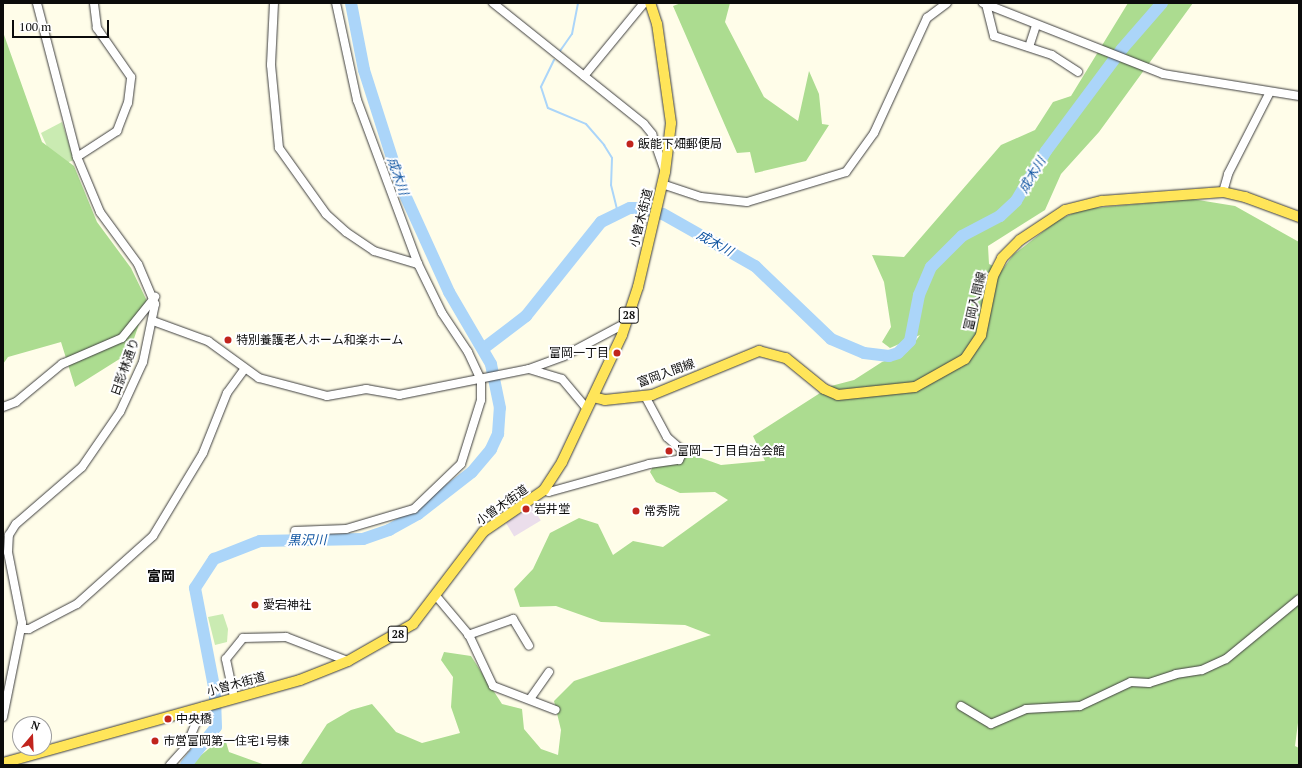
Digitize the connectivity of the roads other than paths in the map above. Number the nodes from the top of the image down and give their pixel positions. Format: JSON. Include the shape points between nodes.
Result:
{"nodes":[{"id":1,"x":37,"y":3,"type":"edge"},
{"id":2,"x":94,"y":3,"type":"edge"},
{"id":3,"x":274,"y":3,"type":"edge"},
{"id":4,"x":336,"y":3,"type":"edge"},
{"id":5,"x":493,"y":3,"type":"edge"},
{"id":6,"x":644,"y":3,"type":"edge"},
{"id":7,"x":650,"y":3,"type":"edge"},
{"id":8,"x":947,"y":3,"type":"edge"},
{"id":9,"x":984,"y":4,"type":"edge"},
{"id":10,"x":1036,"y":25,"type":"junction"},
{"id":11,"x":1029,"y":47,"type":"junction"},
{"id":12,"x":1078,"y":72,"type":"dead end"},
{"id":13,"x":584,"y":76,"type":"junction"},
{"id":14,"x":1270,"y":92,"type":"junction"},
{"id":15,"x":1299,"y":96,"type":"edge"},
{"id":16,"x":77,"y":157,"type":"junction"},
{"id":17,"x":665,"y":172,"type":"junction"},
{"id":18,"x":662,"y":187,"type":"junction"},
{"id":19,"x":1222,"y":192,"type":"junction"},
{"id":20,"x":1299,"y":217,"type":"edge"},
{"id":21,"x":418,"y":264,"type":"junction"},
{"id":22,"x":155,"y":297,"type":"junction"},
{"id":23,"x":153,"y":321,"type":"junction"},
{"id":24,"x":626,"y":322,"type":"junction"},
{"id":25,"x":529,"y":369,"type":"junction"},
{"id":26,"x":244,"y":370,"type":"junction"},
{"id":27,"x":484,"y":378,"type":"junction"},
{"id":28,"x":645,"y":396,"type":"junction"},
{"id":29,"x":593,"y":397,"type":"junction"},
{"id":30,"x":3,"y":407,"type":"edge"},
{"id":31,"x":588,"y":409,"type":"junction"},
{"id":32,"x":544,"y":490,"type":"junction"},
{"id":33,"x":295,"y":531,"type":"dead end"},
{"id":34,"x":6,"y":533,"type":"edge"},
{"id":35,"x":437,"y":597,"type":"junction"},
{"id":36,"x":1299,"y":599,"type":"edge"},
{"id":37,"x":21,"y":629,"type":"junction"},
{"id":38,"x":468,"y":635,"type":"junction"},
{"id":39,"x":529,"y":646,"type":"dead end"},
{"id":40,"x":348,"y":661,"type":"junction"},
{"id":41,"x":549,"y":672,"type":"dead end"},
{"id":42,"x":230,"y":698,"type":"junction"},
{"id":43,"x":530,"y":699,"type":"junction"},
{"id":44,"x":204,"y":706,"type":"junction"},
{"id":45,"x":961,"y":706,"type":"dead end"},
{"id":46,"x":556,"y":710,"type":"dead end"},
{"id":47,"x":3,"y":717,"type":"edge"},
{"id":48,"x":3,"y":763,"type":"edge"},
{"id":49,"x":170,"y":765,"type":"edge"}],
"edges":[{"from":1,"to":16,"type":"street"},
{"from":2,"to":16,"type":"street","via":[[97,28],[131,77],[130,90],[117,131]]},
{"from":3,"to":21,"type":"street","via":[[271,65],[279,148],[326,214],[346,232],[374,252]]},
{"from":4,"to":21,"type":"street","via":[[359,107]]},
{"from":5,"to":13,"type":"street"},
{"from":6,"to":13,"type":"street"},
{"from":7,"to":17,"type":"main road","name":"小曽木街道","number":"28","via":[[658,24],[671,123]]},
{"from":8,"to":18,"type":"street","via":[[927,18],[874,133],[855,163],[840,175],[747,202],[701,197]]},
{"from":9,"to":10,"type":"street"},
{"from":9,"to":11,"type":"street","via":[[994,36]]},
{"from":10,"to":11,"type":"street"},
{"from":10,"to":14,"type":"street","via":[[1174,77]]},
{"from":11,"to":12,"type":"street","via":[[1052,55]]},
{"from":13,"to":17,"type":"street","via":[[648,129]]},
{"from":14,"to":15,"type":"street"},
{"from":14,"to":19,"type":"street","via":[[1228,174]]},
{"from":16,"to":22,"type":"street","via":[[100,212],[138,264]]},
{"from":17,"to":18,"type":"main road","name":"小曽木街道","number":"28"},
{"from":18,"to":24,"type":"main road","name":"小曽木街道","number":"28"},
{"from":19,"to":20,"type":"main road","name":"富岡入間線","via":[[1245,196]]},
{"from":19,"to":28,"type":"main road","name":"富岡入間線","via":[[1089,203],[1054,216],[1002,258],[993,276],[981,335],[972,351],[955,367],[926,383],[889,391],[838,395],[824,389],[786,358],[759,351]]},
{"from":21,"to":27,"type":"street","via":[[442,314]]},
{"from":22,"to":23,"type":"street","name":"日影林通り"},
{"from":22,"to":30,"type":"street","via":[[122,338],[62,364],[16,402]]},
{"from":23,"to":26,"type":"street","via":[[208,341]]},
{"from":23,"to":34,"type":"street","name":"日影林通り","via":[[130,395],[94,451],[82,467]]},
{"from":24,"to":25,"type":"street","via":[[564,356]]},
{"from":24,"to":29,"type":"main road","name":"小曽木街道","number":"28"},
{"from":25,"to":27,"type":"street"},
{"from":25,"to":31,"type":"street","via":[[562,379]]},
{"from":26,"to":27,"type":"street","via":[[259,378],[334,397],[362,389],[398,395]]},
{"from":26,"to":37,"type":"street","via":[[227,393],[203,453],[153,536],[76,604],[29,629]]},
{"from":27,"to":33,"type":"street","via":[[481,400],[461,464],[414,509],[346,529]]},
{"from":28,"to":29,"type":"main road","name":"富岡入間線","via":[[605,400]]},
{"from":28,"to":32,"type":"street","via":[[667,437],[683,451],[679,460],[649,464],[550,492]]},
{"from":29,"to":31,"type":"main road","name":"小曽木街道","number":"28"},
{"from":31,"to":32,"type":"main road","name":"小曽木街道","number":"28","via":[[558,471]]},
{"from":32,"to":35,"type":"main road","name":"小曽木街道","number":"28","via":[[483,532]]},
{"from":34,"to":37,"type":"street","name":"日影林通り"},
{"from":35,"to":38,"type":"street"},
{"from":35,"to":40,"type":"main road","name":"小曽木街道","number":"28","via":[[408,628]]},
{"from":36,"to":45,"type":"street","via":[[1226,659],[1202,670],[1176,674],[1150,683],[1131,682],[1080,706],[1026,709],[992,724]]},
{"from":37,"to":47,"type":"street","name":"日影林通り"},
{"from":38,"to":39,"type":"street","via":[[513,619]]},
{"from":38,"to":43,"type":"street","via":[[493,686]]},
{"from":40,"to":42,"type":"main road","name":"小曽木街道","number":"28","via":[[324,672]]},
{"from":40,"to":42,"type":"street","via":[[286,637],[242,638],[226,659]]},
{"from":41,"to":43,"type":"street"},
{"from":42,"to":44,"type":"main road","name":"小曽木街道","number":"28"},
{"from":43,"to":46,"type":"street"},
{"from":44,"to":48,"type":"main road","name":"小曽木街道","number":"28"},
{"from":44,"to":49,"type":"street","via":[[186,747]]}]}
